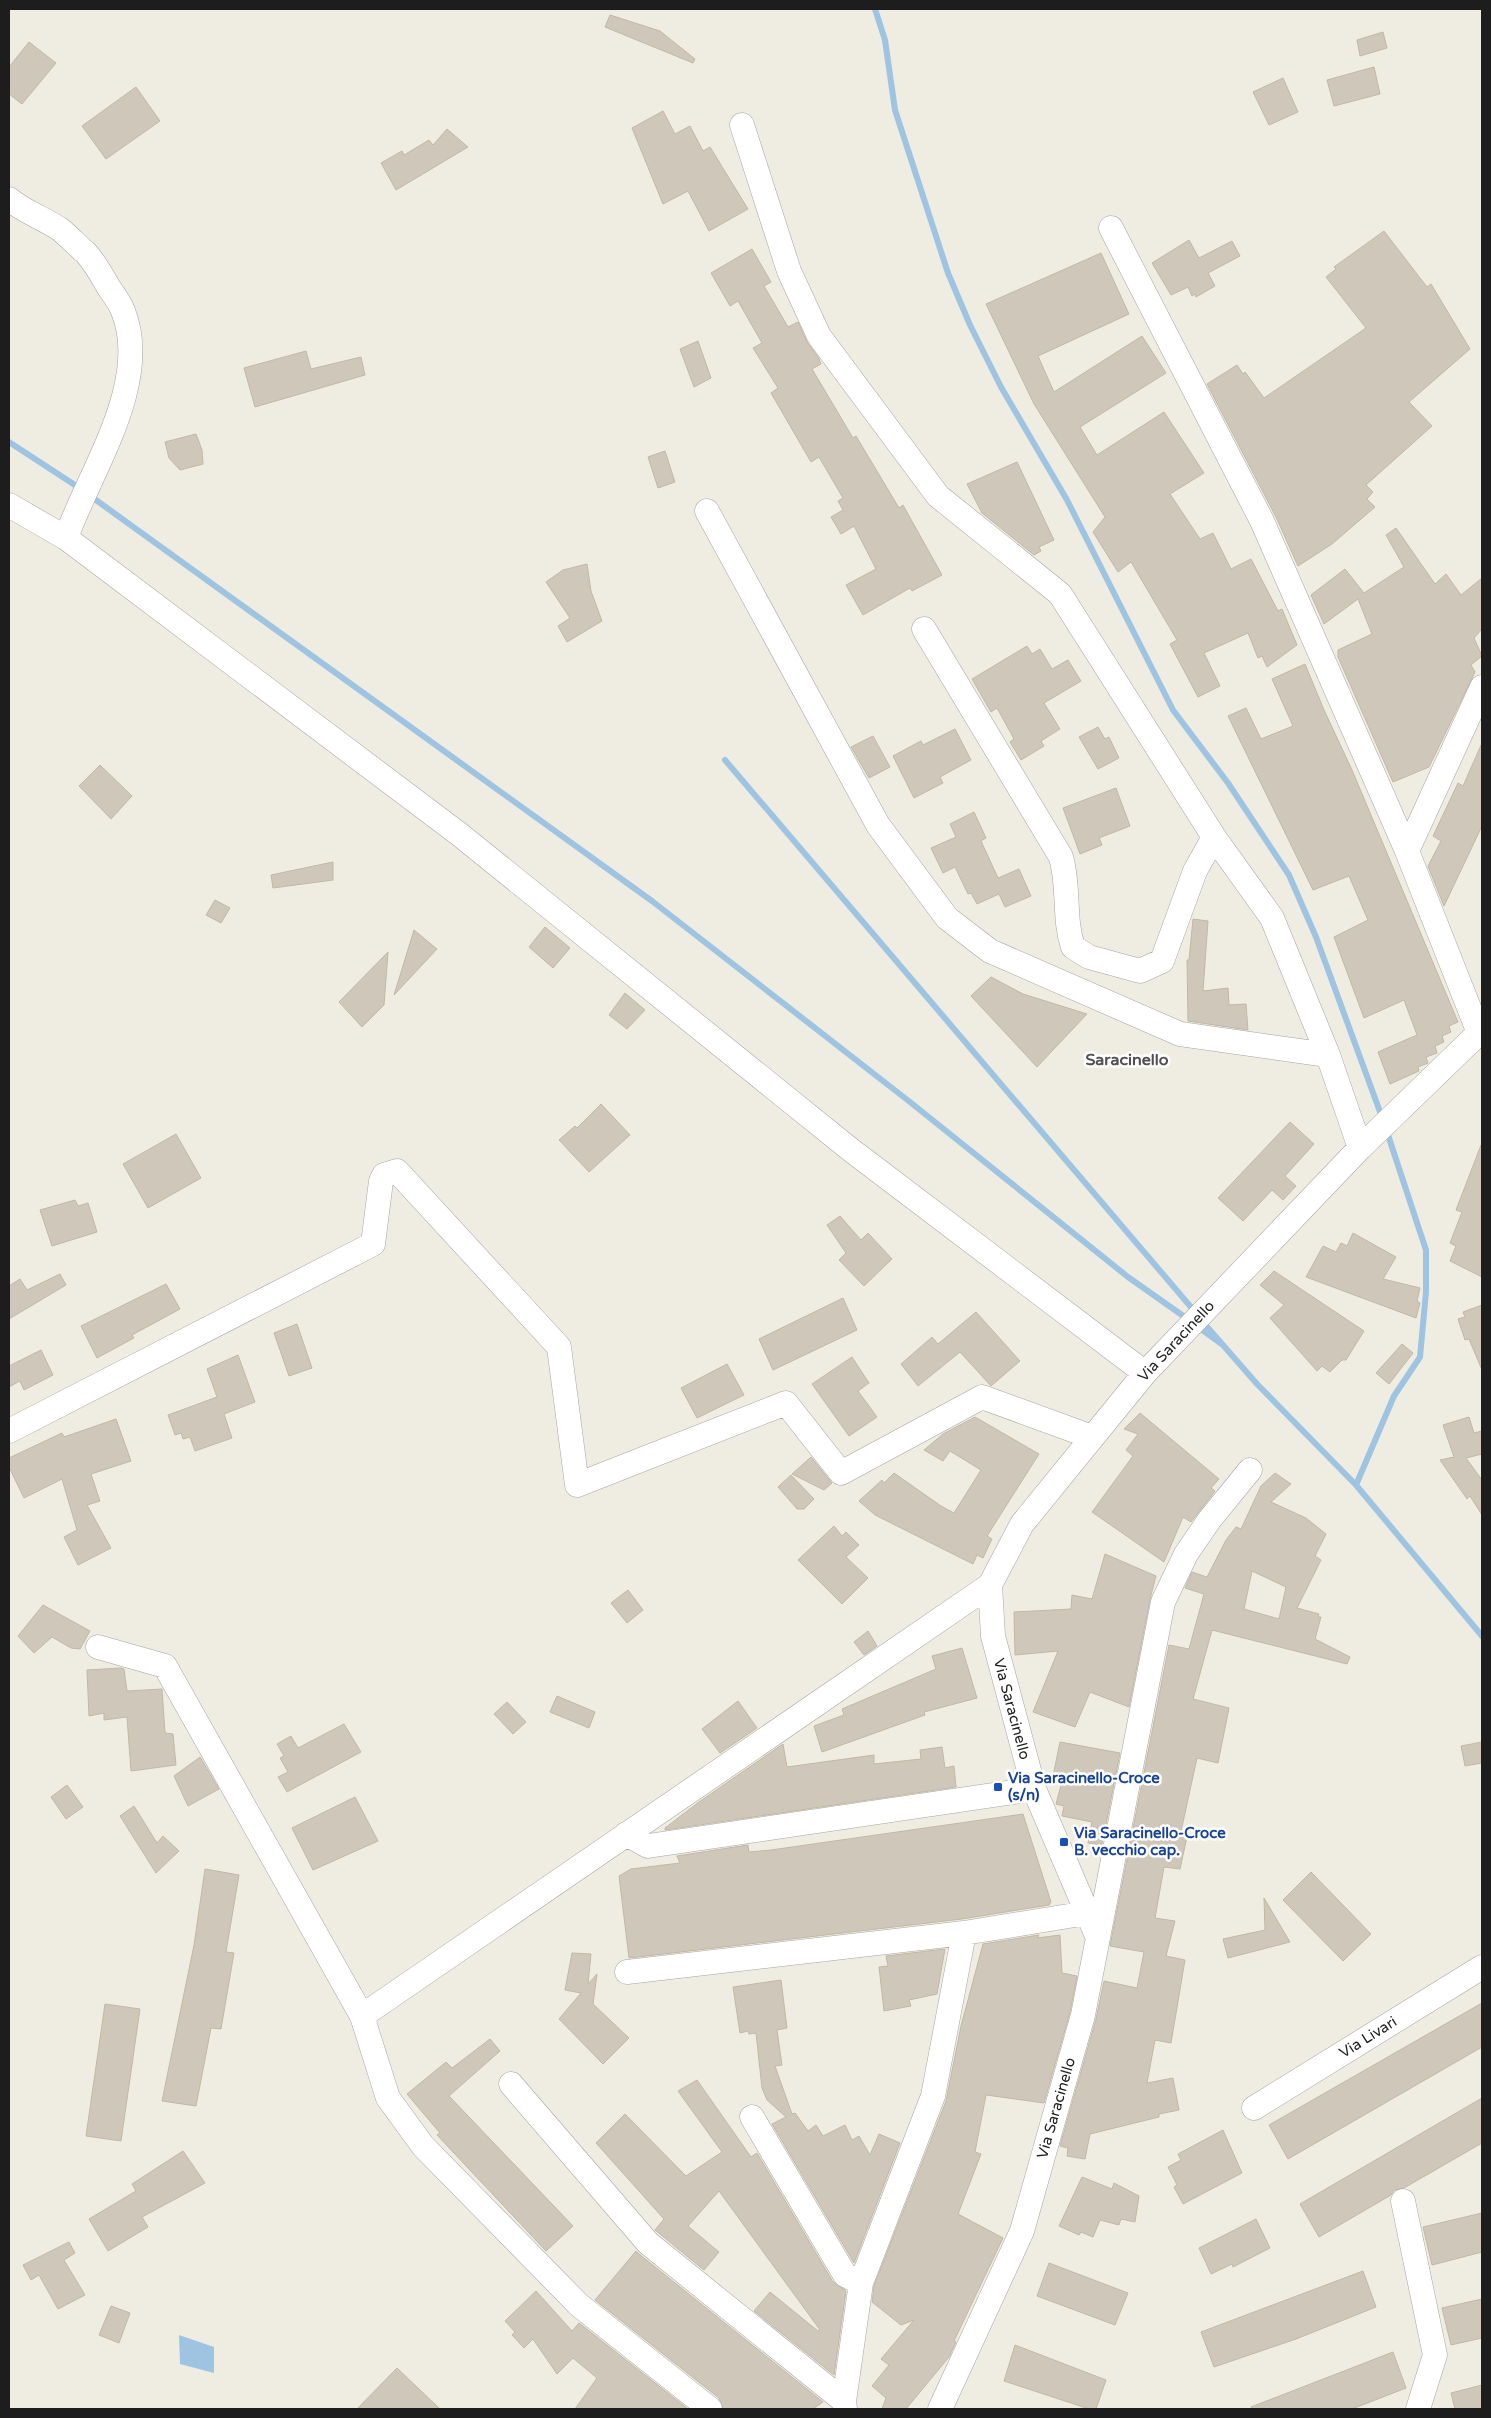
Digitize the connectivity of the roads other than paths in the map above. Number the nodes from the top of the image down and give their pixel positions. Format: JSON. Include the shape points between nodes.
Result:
{"nodes":[{"id":1,"x":742,"y":125,"type":"dead end"},
{"id":2,"x":9,"y":199,"type":"edge"},
{"id":3,"x":1111,"y":228,"type":"dead end"},
{"id":4,"x":9,"y":505,"type":"edge"},
{"id":5,"x":707,"y":511,"type":"dead end"},
{"id":6,"x":66,"y":538,"type":"junction"},
{"id":7,"x":924,"y":629,"type":"dead end"},
{"id":8,"x":1482,"y":687,"type":"edge"},
{"id":9,"x":1214,"y":837,"type":"junction"},
{"id":10,"x":1407,"y":851,"type":"junction"},
{"id":11,"x":1481,"y":1031,"type":"edge"},
{"id":12,"x":1328,"y":1054,"type":"junction"},
{"id":13,"x":1365,"y":1144,"type":"junction"},
{"id":14,"x":1150,"y":1367,"type":"junction"},
{"id":15,"x":9,"y":1431,"type":"edge"},
{"id":16,"x":1092,"y":1437,"type":"junction"},
{"id":17,"x":1250,"y":1470,"type":"dead end"},
{"id":18,"x":990,"y":1585,"type":"junction"},
{"id":19,"x":98,"y":1647,"type":"dead end"},
{"id":20,"x":1034,"y":1789,"type":"junction"},
{"id":21,"x":626,"y":1834,"type":"junction"},
{"id":22,"x":1086,"y":1913,"type":"junction"},
{"id":23,"x":964,"y":1934,"type":"junction"},
{"id":24,"x":1098,"y":1938,"type":"junction"},
{"id":25,"x":1482,"y":1967,"type":"edge"},
{"id":26,"x":627,"y":1972,"type":"dead end"},
{"id":27,"x":362,"y":2016,"type":"junction"},
{"id":28,"x":511,"y":2084,"type":"dead end"},
{"id":29,"x":1254,"y":2108,"type":"dead end"},
{"id":30,"x":752,"y":2117,"type":"dead end"},
{"id":31,"x":1403,"y":2201,"type":"dead end"},
{"id":32,"x":861,"y":2283,"type":"junction"},
{"id":33,"x":844,"y":2405,"type":"edge"},
{"id":34,"x":710,"y":2409,"type":"edge"},
{"id":35,"x":940,"y":2409,"type":"edge"},
{"id":36,"x":1418,"y":2409,"type":"edge"}],
"edges":[{"from":1,"to":9,"type":"street","via":[[789,271],[819,336],[938,496],[1060,594]]},
{"from":2,"to":6,"type":"street","via":[[60,230],[96,265],[123,312],[128,334],[128,384]]},
{"from":3,"to":10,"type":"street","via":[[1262,522]]},
{"from":4,"to":6,"type":"street"},
{"from":5,"to":12,"type":"street","via":[[878,825],[947,918],[990,950],[1180,1034]]},
{"from":6,"to":14,"type":"street","via":[[459,834],[851,1150]]},
{"from":7,"to":9,"type":"street","via":[[1061,857],[1067,876],[1068,932],[1073,947],[1089,957],[1140,971],[1162,961],[1195,871]]},
{"from":8,"to":10,"type":"street"},
{"from":9,"to":12,"type":"street","via":[[1272,918]]},
{"from":10,"to":11,"type":"street"},
{"from":11,"to":13,"type":"street","name":"Via Saracinello"},
{"from":12,"to":13,"type":"street"},
{"from":13,"to":14,"type":"street","name":"Via Saracinello"},
{"from":14,"to":16,"type":"street","name":"Via Saracinello"},
{"from":15,"to":16,"type":"street","via":[[373,1244],[381,1182],[384,1175],[397,1171],[559,1347],[577,1485],[786,1403],[841,1473],[982,1397]]},
{"from":16,"to":18,"type":"street","name":"Via Saracinello","via":[[1022,1524]]},
{"from":17,"to":24,"type":"street","via":[[1186,1554],[1163,1602]]},
{"from":18,"to":20,"type":"street","name":"Via Saracinello","via":[[993,1636]]},
{"from":18,"to":21,"type":"street"},
{"from":19,"to":27,"type":"street","via":[[166,1666]]},
{"from":20,"to":21,"type":"street","via":[[648,1846]]},
{"from":20,"to":22,"type":"street","name":"Via Saracinello"},
{"from":21,"to":27,"type":"street"},
{"from":22,"to":23,"type":"street"},
{"from":22,"to":24,"type":"street","name":"Via Saracinello"},
{"from":23,"to":26,"type":"street"},
{"from":23,"to":32,"type":"street","via":[[933,2096]]},
{"from":24,"to":35,"type":"street","name":"Via Saracinello","via":[[1082,2015],[1022,2231]]},
{"from":25,"to":29,"type":"street","name":"Via Livari"},
{"from":27,"to":34,"type":"street","via":[[388,2098],[423,2146],[579,2305]]},
{"from":28,"to":33,"type":"street","via":[[648,2243]]},
{"from":30,"to":32,"type":"street","via":[[845,2275]]},
{"from":31,"to":36,"type":"street","via":[[1435,2355]]},
{"from":32,"to":33,"type":"street"}]}
